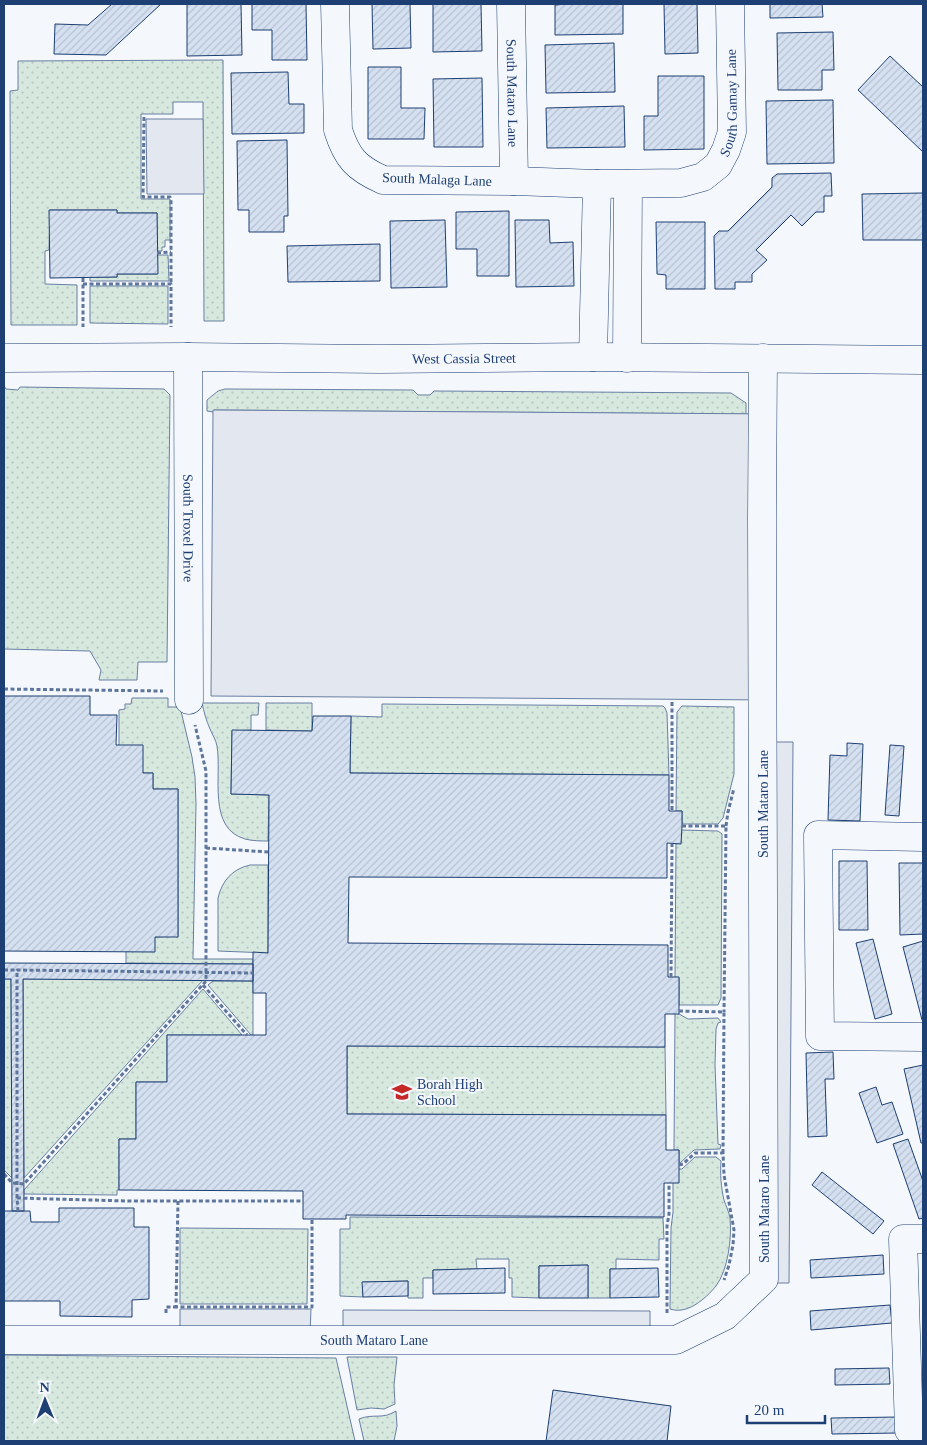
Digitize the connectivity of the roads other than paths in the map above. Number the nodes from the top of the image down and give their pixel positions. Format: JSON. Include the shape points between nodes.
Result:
{"nodes":[{"id":1,"x":335,"y":4,"type":"edge"},
{"id":2,"x":511,"y":4,"type":"edge"},
{"id":3,"x":730,"y":4,"type":"edge"},
{"id":4,"x":514,"y":181,"type":"junction"},
{"id":5,"x":597,"y":184,"type":"junction"},
{"id":6,"x":628,"y":184,"type":"junction"},
{"id":7,"x":188,"y":357,"type":"junction"},
{"id":8,"x":593,"y":357,"type":"junction"},
{"id":9,"x":4,"y":358,"type":"edge"},
{"id":10,"x":627,"y":358,"type":"junction"},
{"id":11,"x":763,"y":358,"type":"junction"},
{"id":12,"x":923,"y":360,"type":"edge"},
{"id":13,"x":189,"y":696,"type":"road end"},
{"id":14,"x":923,"y":837,"type":"edge"},
{"id":15,"x":923,"y":1037,"type":"edge"},
{"id":16,"x":923,"y":1239,"type":"edge"},
{"id":17,"x":4,"y":1340,"type":"edge"},
{"id":18,"x":923,"y":1429,"type":"edge"}],
"edges":[{"from":1,"to":4,"type":"street","name":"South Malaga Lane","via":[[338,130],[343,147],[353,162],[383,180]]},
{"from":2,"to":4,"type":"street","name":"South Mataro Lane"},
{"from":3,"to":6,"type":"street","name":"South Gamay Lane","via":[[732,132],[718,165],[703,177],[681,183]]},
{"from":4,"to":5,"type":"street","name":"South Malaga Lane"},
{"from":5,"to":6,"type":"street","name":"South Malaga Lane"},
{"from":5,"to":8,"type":"street"},
{"from":6,"to":10,"type":"street"},
{"from":7,"to":8,"type":"street","name":"West Cassia Street"},
{"from":7,"to":9,"type":"street","name":"West Cassia Street"},
{"from":7,"to":13,"type":"street","name":"South Troxel Drive"},
{"from":8,"to":10,"type":"street","name":"West Cassia Street"},
{"from":10,"to":11,"type":"street","name":"West Cassia Street"},
{"from":11,"to":12,"type":"street","name":"West Cassia Street"},
{"from":11,"to":17,"type":"street","name":"South Mataro Lane","via":[[764,1279],[726,1316],[676,1340]]},
{"from":14,"to":15,"type":"street","via":[[818,835],[820,1036]]},
{"from":16,"to":18,"type":"street","via":[[903,1239],[909,1430]]}]}
